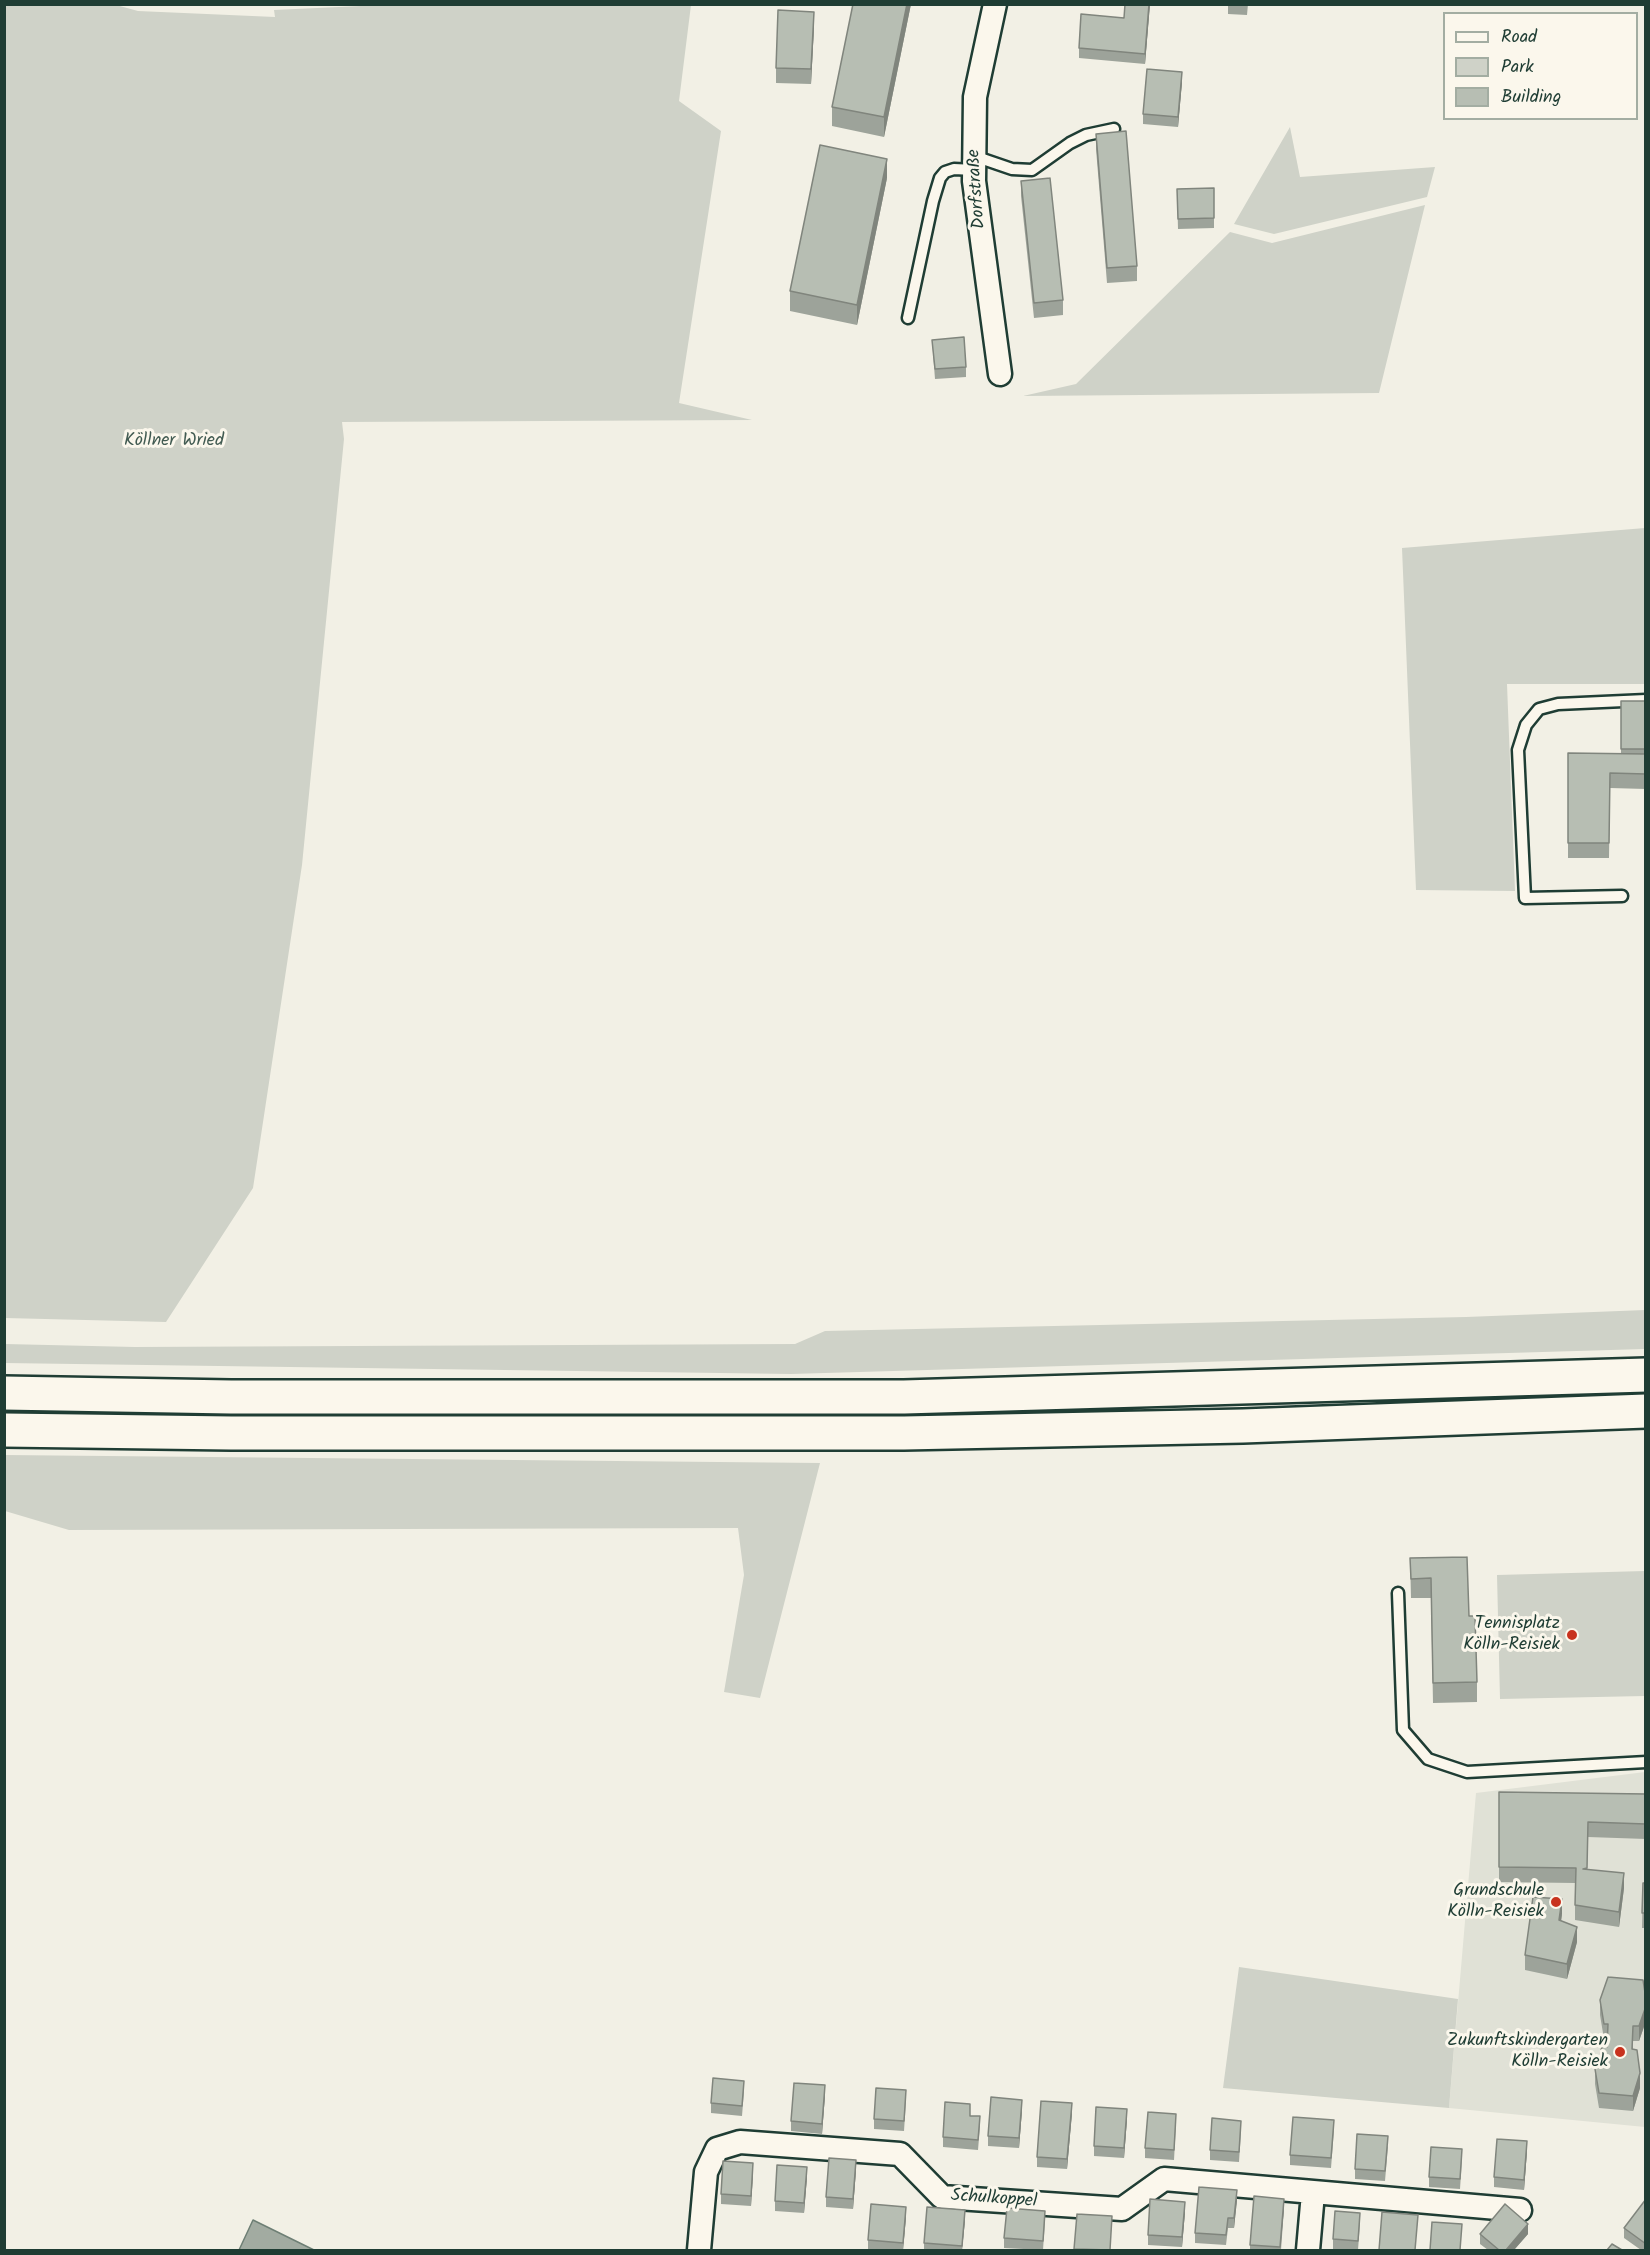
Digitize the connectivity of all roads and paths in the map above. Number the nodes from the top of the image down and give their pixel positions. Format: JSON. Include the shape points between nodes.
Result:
{"nodes":[{"id":1,"x":995,"y":4,"type":"edge"},
{"id":2,"x":1114,"y":129,"type":"dead end"},
{"id":3,"x":974,"y":163,"type":"junction"},
{"id":4,"x":908,"y":318,"type":"dead end"},
{"id":5,"x":1000,"y":374,"type":"dead end"},
{"id":6,"x":1646,"y":700,"type":"edge"},
{"id":7,"x":1622,"y":896,"type":"dead end"},
{"id":8,"x":1646,"y":1375,"type":"edge"},
{"id":9,"x":4,"y":1393,"type":"edge"},
{"id":10,"x":1646,"y":1411,"type":"edge"},
{"id":11,"x":4,"y":1430,"type":"edge"},
{"id":12,"x":1398,"y":1593,"type":"dead end"},
{"id":13,"x":1646,"y":1762,"type":"edge"},
{"id":14,"x":1313,"y":2193,"type":"junction"},
{"id":15,"x":1520,"y":2210,"type":"dead end"},
{"id":16,"x":699,"y":2250,"type":"edge"},
{"id":17,"x":1308,"y":2250,"type":"edge"}],
"edges":[{"from":1,"to":3,"type":"street","name":"Dorfstraße","via":[[975,97]]},
{"from":2,"to":3,"type":"lane","via":[[1070,143],[1032,170]]},
{"from":3,"to":4,"type":"lane","via":[[945,172],[940,178]]},
{"from":3,"to":5,"type":"street","name":"Dorfstraße"},
{"from":6,"to":7,"type":"lane","via":[[1558,704],[1539,709],[1526,725],[1518,750],[1525,898]]},
{"from":8,"to":9,"type":"highway","via":[[904,1396],[231,1397]]},
{"from":10,"to":11,"type":"highway","via":[[1243,1426],[904,1433]]},
{"from":12,"to":13,"type":"lane","via":[[1403,1730],[1428,1759],[1467,1772]]},
{"from":14,"to":15,"type":"street","name":"Schulkoppel"},
{"from":14,"to":16,"type":"street","name":"Schulkoppel","via":[[1164,2179],[1122,2209],[942,2197],[900,2154],[740,2142],[717,2149],[706,2172]]},
{"from":14,"to":17,"type":"street"}]}
